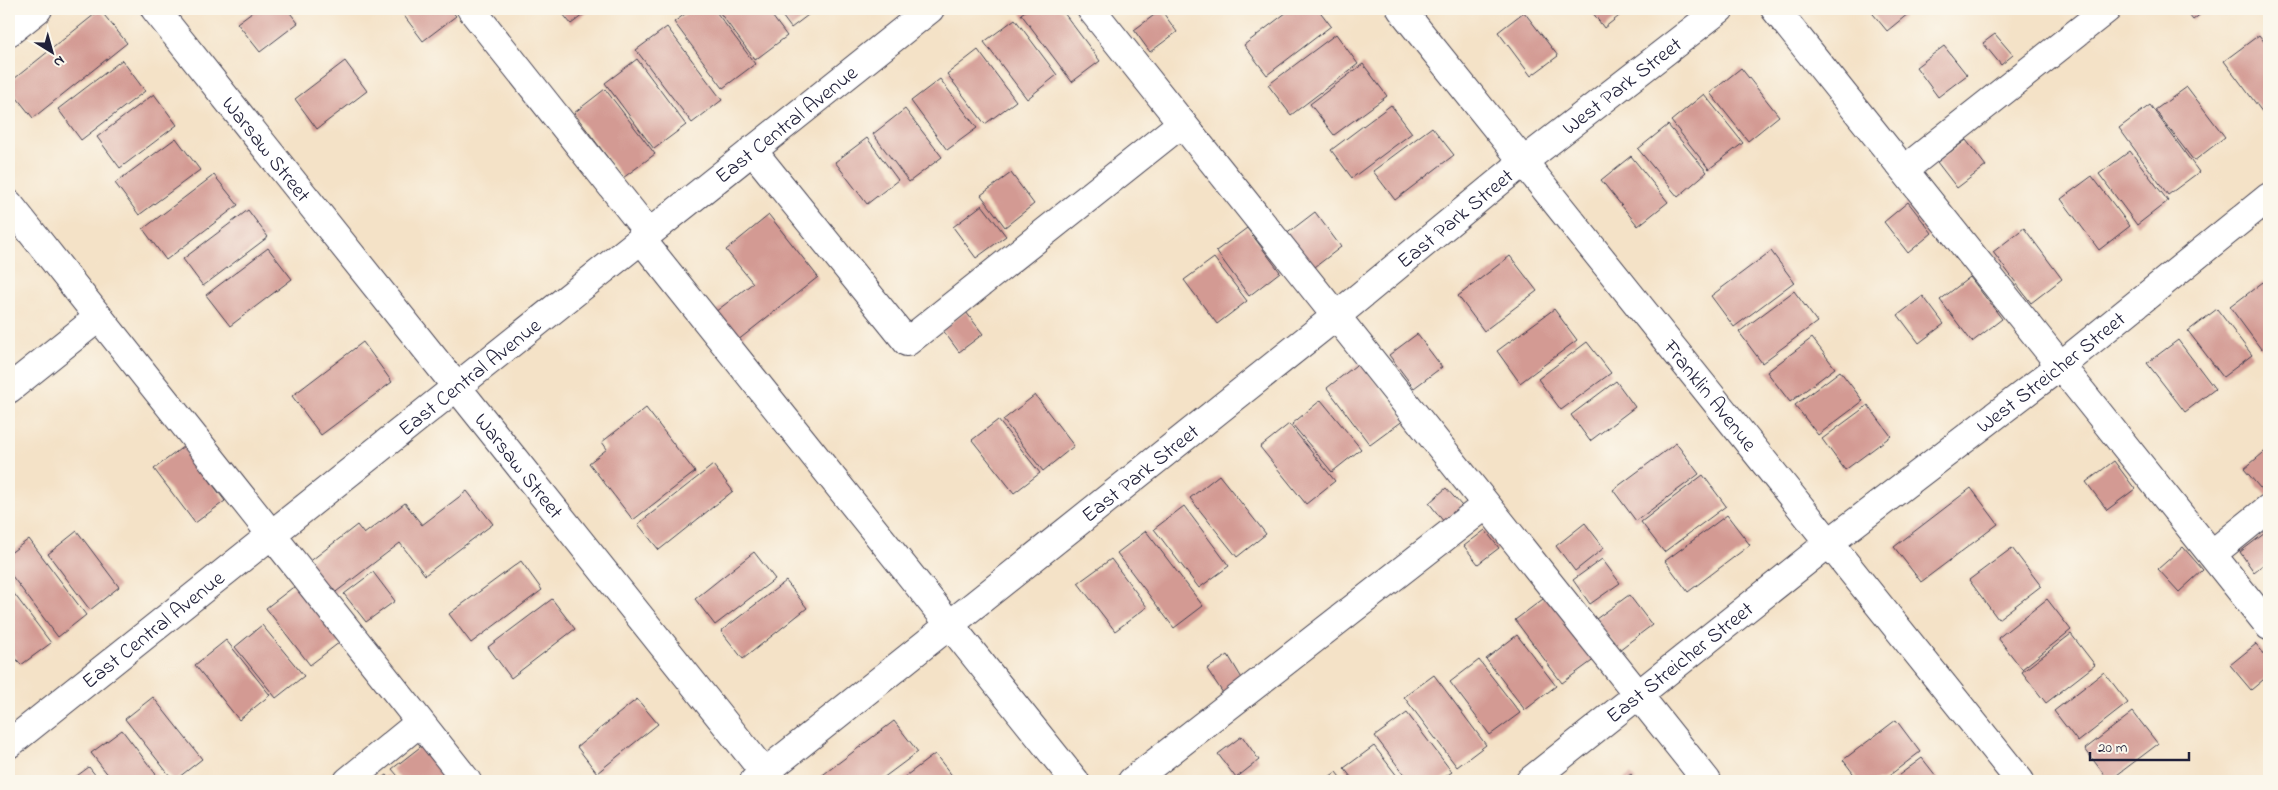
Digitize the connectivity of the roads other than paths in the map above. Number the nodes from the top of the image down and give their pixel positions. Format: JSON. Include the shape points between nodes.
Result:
{"nodes":[{"id":1,"x":38,"y":9,"type":"edge"},
{"id":2,"x":155,"y":9,"type":"edge"},
{"id":3,"x":472,"y":9,"type":"edge"},
{"id":4,"x":930,"y":9,"type":"edge"},
{"id":5,"x":1091,"y":9,"type":"edge"},
{"id":6,"x":1401,"y":9,"type":"edge"},
{"id":7,"x":1720,"y":9,"type":"edge"},
{"id":8,"x":1775,"y":9,"type":"edge"},
{"id":9,"x":2107,"y":9,"type":"edge"},
{"id":10,"x":9,"y":32,"type":"edge"},
{"id":11,"x":1182,"y":123,"type":"junction"},
{"id":12,"x":752,"y":150,"type":"junction"},
{"id":13,"x":1523,"y":162,"type":"junction"},
{"id":14,"x":1905,"y":169,"type":"junction"},
{"id":15,"x":2269,"y":197,"type":"edge"},
{"id":16,"x":9,"y":204,"type":"edge"},
{"id":17,"x":645,"y":235,"type":"junction"},
{"id":18,"x":99,"y":317,"type":"junction"},
{"id":19,"x":1335,"y":317,"type":"junction"},
{"id":20,"x":2060,"y":366,"type":"junction"},
{"id":21,"x":456,"y":388,"type":"junction"},
{"id":22,"x":9,"y":389,"type":"edge"},
{"id":23,"x":1486,"y":505,"type":"junction"},
{"id":24,"x":2269,"y":508,"type":"edge"},
{"id":25,"x":271,"y":536,"type":"junction"},
{"id":26,"x":1830,"y":542,"type":"junction"},
{"id":27,"x":2212,"y":554,"type":"junction"},
{"id":28,"x":950,"y":625,"type":"junction"},
{"id":29,"x":2269,"y":626,"type":"edge"},
{"id":30,"x":1638,"y":696,"type":"junction"},
{"id":31,"x":419,"y":723,"type":"junction"},
{"id":32,"x":9,"y":744,"type":"edge"},
{"id":33,"x":763,"y":778,"type":"edge"},
{"id":34,"x":348,"y":781,"type":"edge"},
{"id":35,"x":467,"y":781,"type":"edge"},
{"id":36,"x":1074,"y":781,"type":"edge"},
{"id":37,"x":1132,"y":781,"type":"edge"},
{"id":38,"x":1530,"y":781,"type":"edge"},
{"id":39,"x":1707,"y":781,"type":"edge"},
{"id":40,"x":2020,"y":781,"type":"edge"}],
"edges":[{"from":1,"to":10,"type":"street"},
{"from":2,"to":21,"type":"street","name":"Warsaw Street"},
{"from":3,"to":17,"type":"street"},
{"from":4,"to":12,"type":"street","name":"East Central Avenue"},
{"from":5,"to":11,"type":"street"},
{"from":6,"to":13,"type":"street","name":"Franklin Avenue"},
{"from":7,"to":13,"type":"street","name":"West Park Street"},
{"from":8,"to":14,"type":"street"},
{"from":9,"to":14,"type":"street"},
{"from":11,"to":12,"type":"street","via":[[907,342]]},
{"from":11,"to":19,"type":"street"},
{"from":12,"to":17,"type":"street","name":"East Central Avenue"},
{"from":13,"to":19,"type":"street","name":"East Park Street"},
{"from":13,"to":26,"type":"street","name":"Franklin Avenue"},
{"from":14,"to":20,"type":"street"},
{"from":15,"to":20,"type":"street","name":"West Streicher Street"},
{"from":16,"to":18,"type":"street"},
{"from":17,"to":21,"type":"street","name":"East Central Avenue"},
{"from":17,"to":28,"type":"street"},
{"from":18,"to":22,"type":"street"},
{"from":18,"to":25,"type":"street"},
{"from":19,"to":23,"type":"street"},
{"from":19,"to":28,"type":"street","name":"East Park Street"},
{"from":20,"to":26,"type":"street","name":"West Streicher Street"},
{"from":20,"to":27,"type":"street"},
{"from":21,"to":25,"type":"street","name":"East Central Avenue"},
{"from":21,"to":33,"type":"street","name":"Warsaw Street"},
{"from":23,"to":30,"type":"street"},
{"from":23,"to":37,"type":"street"},
{"from":24,"to":27,"type":"street"},
{"from":25,"to":31,"type":"street"},
{"from":25,"to":32,"type":"street","name":"East Central Avenue"},
{"from":26,"to":30,"type":"street","name":"East Streicher Street"},
{"from":26,"to":40,"type":"street","name":"Franklin Avenue"},
{"from":27,"to":29,"type":"street"},
{"from":28,"to":33,"type":"street","name":"East Park Street"},
{"from":28,"to":36,"type":"street"},
{"from":30,"to":38,"type":"street","name":"East Streicher Street"},
{"from":30,"to":39,"type":"street"},
{"from":31,"to":34,"type":"street"},
{"from":31,"to":35,"type":"street"}]}
